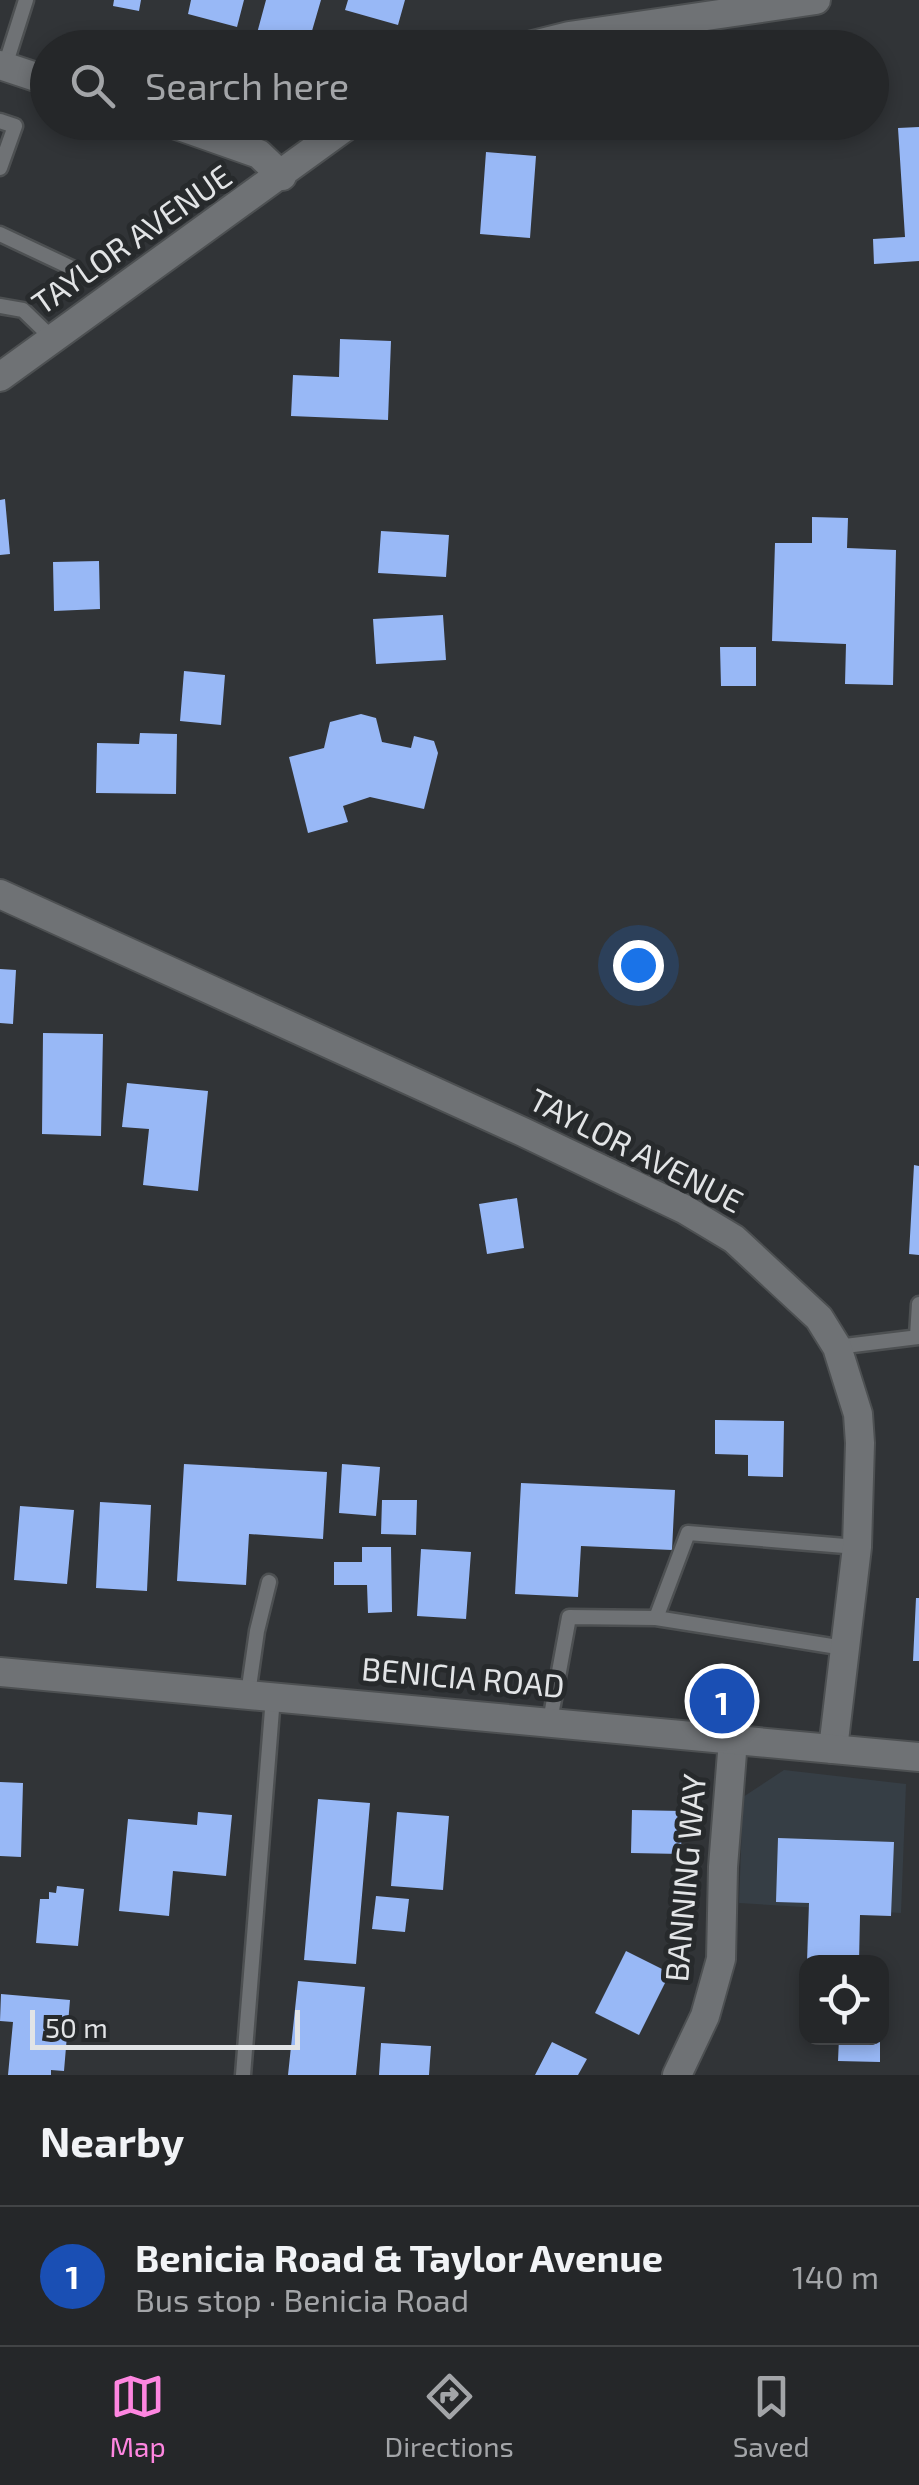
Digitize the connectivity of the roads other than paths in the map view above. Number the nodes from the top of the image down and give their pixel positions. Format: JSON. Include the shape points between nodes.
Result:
{"nodes":[{"id":1,"x":26,"y":0,"type":"edge"},
{"id":2,"x":816,"y":0,"type":"edge"},
{"id":3,"x":610,"y":30,"type":"edge"},
{"id":4,"x":3,"y":66,"type":"edge"},
{"id":5,"x":30,"y":75,"type":"edge"},
{"id":6,"x":0,"y":120,"type":"edge"},
{"id":7,"x":219,"y":140,"type":"edge"},
{"id":8,"x":329,"y":140,"type":"edge"},
{"id":9,"x":0,"y":168,"type":"edge"},
{"id":10,"x":282,"y":176,"type":"junction"},
{"id":11,"x":0,"y":234,"type":"edge"},
{"id":12,"x":74,"y":269,"type":"dead end"},
{"id":13,"x":0,"y":306,"type":"edge"},
{"id":14,"x":53,"y":339,"type":"junction"},
{"id":15,"x":0,"y":376,"type":"edge"},
{"id":16,"x":0,"y":894,"type":"edge"},
{"id":17,"x":919,"y":1304,"type":"edge"},
{"id":18,"x":918,"y":1336,"type":"edge"},
{"id":19,"x":836,"y":1346,"type":"junction"},
{"id":20,"x":857,"y":1547,"type":"junction"},
{"id":21,"x":269,"y":1582,"type":"dead end"},
{"id":22,"x":656,"y":1618,"type":"junction"},
{"id":23,"x":844,"y":1648,"type":"junction"},
{"id":24,"x":0,"y":1672,"type":"edge"},
{"id":25,"x":260,"y":1695,"type":"junction"},
{"id":26,"x":550,"y":1721,"type":"junction"},
{"id":27,"x":733,"y":1740,"type":"junction"},
{"id":28,"x":833,"y":1749,"type":"junction"},
{"id":29,"x":919,"y":1757,"type":"edge"},
{"id":30,"x":243,"y":2075,"type":"edge"},
{"id":31,"x":677,"y":2075,"type":"edge"}],
"edges":[{"from":1,"to":4,"type":"lane"},
{"from":2,"to":3,"type":"street"},
{"from":4,"to":5,"type":"street"},
{"from":6,"to":9,"type":"lane","via":[[15,126]]},
{"from":7,"to":10,"type":"street","via":[[259,154]]},
{"from":8,"to":10,"type":"street","name":"TAYLOR AVENUE"},
{"from":10,"to":14,"type":"street","name":"TAYLOR AVENUE"},
{"from":11,"to":12,"type":"lane"},
{"from":13,"to":14,"type":"lane","via":[[23,310]]},
{"from":14,"to":15,"type":"street","name":"TAYLOR AVENUE"},
{"from":16,"to":19,"type":"street","name":"TAYLOR AVENUE","via":[[684,1209],[781,1279]]},
{"from":17,"to":18,"type":"lane"},
{"from":18,"to":19,"type":"lane"},
{"from":19,"to":20,"type":"street","name":"TAYLOR AVENUE","via":[[858,1414]]},
{"from":20,"to":22,"type":"lane","via":[[688,1533]]},
{"from":20,"to":23,"type":"street","name":"TAYLOR AVENUE"},
{"from":21,"to":25,"type":"lane","via":[[256,1631]]},
{"from":22,"to":23,"type":"lane"},
{"from":22,"to":26,"type":"lane","via":[[569,1617]]},
{"from":23,"to":28,"type":"street","name":"TAYLOR AVENUE"},
{"from":24,"to":25,"type":"street","name":"BENICIA ROAD"},
{"from":25,"to":26,"type":"street","name":"BENICIA ROAD"},
{"from":25,"to":30,"type":"lane"},
{"from":26,"to":27,"type":"street","name":"BENICIA ROAD"},
{"from":27,"to":28,"type":"street","name":"BENICIA ROAD"},
{"from":27,"to":31,"type":"street","name":"BANNING WAY","via":[[721,1960],[705,2016]]},
{"from":28,"to":29,"type":"street","name":"BENICIA ROAD"}]}
